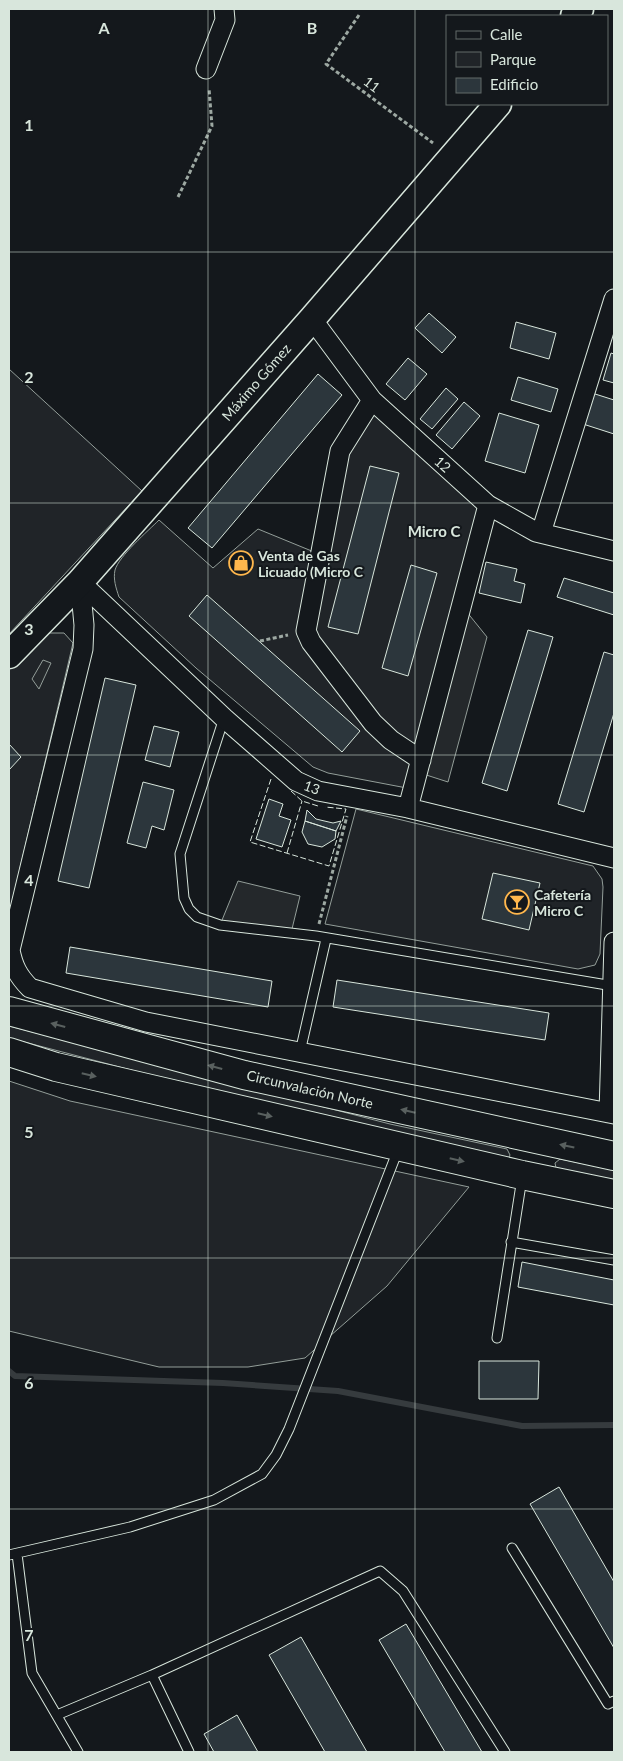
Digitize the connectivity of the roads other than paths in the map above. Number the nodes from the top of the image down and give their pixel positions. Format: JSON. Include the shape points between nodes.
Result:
{"nodes":[{"id":1,"x":224,"y":9,"type":"edge"},
{"id":2,"x":206,"y":69,"type":"road end"},
{"id":3,"x":497,"y":105,"type":"edge"},
{"id":4,"x":614,"y":299,"type":"edge"},
{"id":5,"x":312,"y":319,"type":"junction"},
{"id":6,"x":372,"y":400,"type":"junction"},
{"id":7,"x":488,"y":505,"type":"junction"},
{"id":8,"x":541,"y":534,"type":"junction"},
{"id":9,"x":614,"y":551,"type":"edge"},
{"id":10,"x":80,"y":582,"type":"junction"},
{"id":11,"x":9,"y":655,"type":"edge"},
{"id":12,"x":224,"y":718,"type":"junction"},
{"id":13,"x":421,"y":760,"type":"junction"},
{"id":14,"x":408,"y":808,"type":"junction"},
{"id":15,"x":614,"y":858,"type":"edge"},
{"id":16,"x":326,"y":939,"type":"junction"},
{"id":17,"x":614,"y":942,"type":"edge"},
{"id":18,"x":613,"y":986,"type":"junction"},
{"id":19,"x":9,"y":1011,"type":"edge"},
{"id":20,"x":9,"y":1052,"type":"edge"},
{"id":21,"x":300,"y":1052,"type":"junction"},
{"id":22,"x":611,"y":1114,"type":"edge"},
{"id":23,"x":529,"y":1138,"type":"junction"},
{"id":24,"x":399,"y":1146,"type":"junction"},
{"id":25,"x":614,"y":1156,"type":"edge"},
{"id":26,"x":522,"y":1175,"type":"junction"},
{"id":27,"x":614,"y":1194,"type":"edge"},
{"id":28,"x":511,"y":1242,"type":"junction"},
{"id":29,"x":614,"y":1260,"type":"edge"},
{"id":30,"x":497,"y":1338,"type":"dead end"},
{"id":31,"x":512,"y":1548,"type":"dead end"},
{"id":32,"x":13,"y":1555,"type":"edge"},
{"id":33,"x":152,"y":1675,"type":"junction"},
{"id":34,"x":614,"y":1701,"type":"edge"},
{"id":35,"x":56,"y":1715,"type":"junction"},
{"id":36,"x":78,"y":1752,"type":"edge"},
{"id":37,"x":189,"y":1752,"type":"edge"},
{"id":38,"x":505,"y":1752,"type":"edge"}],
"edges":[{"from":1,"to":2,"type":"street","via":[[224,20]]},
{"from":3,"to":5,"type":"main road","name":"Máximo Gómez"},
{"from":4,"to":8,"type":"street"},
{"from":5,"to":6,"type":"street","name":"12"},
{"from":5,"to":10,"type":"main road","name":"Máximo Gómez"},
{"from":6,"to":7,"type":"street","name":"12"},
{"from":6,"to":13,"type":"street","via":[[340,451],[306,631],[373,723]]},
{"from":7,"to":8,"type":"street","name":"12"},
{"from":7,"to":13,"type":"street"},
{"from":8,"to":9,"type":"street","name":"12"},
{"from":10,"to":11,"type":"main road","name":"Máximo Gómez"},
{"from":10,"to":12,"type":"street","name":"13"},
{"from":10,"to":21,"type":"street","via":[[83,649],[10,950],[13,965],[30,988],[38,992],[146,1022]]},
{"from":12,"to":14,"type":"street","name":"13","via":[[296,781],[318,791]]},
{"from":12,"to":16,"type":"lane","via":[[180,854],[184,898],[189,909],[197,917],[220,925]]},
{"from":13,"to":14,"type":"street"},
{"from":14,"to":15,"type":"street","name":"13"},
{"from":16,"to":18,"type":"lane"},
{"from":16,"to":21,"type":"lane"},
{"from":17,"to":18,"type":"street"},
{"from":18,"to":22,"type":"street"},
{"from":23,"to":19,"type":"highway","name":"Circunvalación Norte","one_way":true,"via":[[244,1075]]},
{"from":20,"to":24,"type":"highway","one_way":true,"via":[[56,1067]]},
{"from":21,"to":22,"type":"street"},
{"from":25,"to":23,"type":"highway","name":"Circunvalación Norte","one_way":true},
{"from":23,"to":26,"type":"highway"},
{"from":24,"to":26,"type":"highway","one_way":true},
{"from":24,"to":32,"type":"lane","via":[[300,1402],[276,1455],[262,1474],[214,1500],[130,1527]]},
{"from":26,"to":27,"type":"highway"},
{"from":26,"to":28,"type":"lane"},
{"from":28,"to":29,"type":"lane"},
{"from":28,"to":30,"type":"lane"},
{"from":31,"to":34,"type":"lane","via":[[608,1704]]},
{"from":32,"to":35,"type":"lane","via":[[32,1673]]},
{"from":33,"to":35,"type":"lane"},
{"from":33,"to":37,"type":"lane"},
{"from":33,"to":38,"type":"lane","via":[[380,1571],[402,1590]]},
{"from":35,"to":36,"type":"lane"}]}
